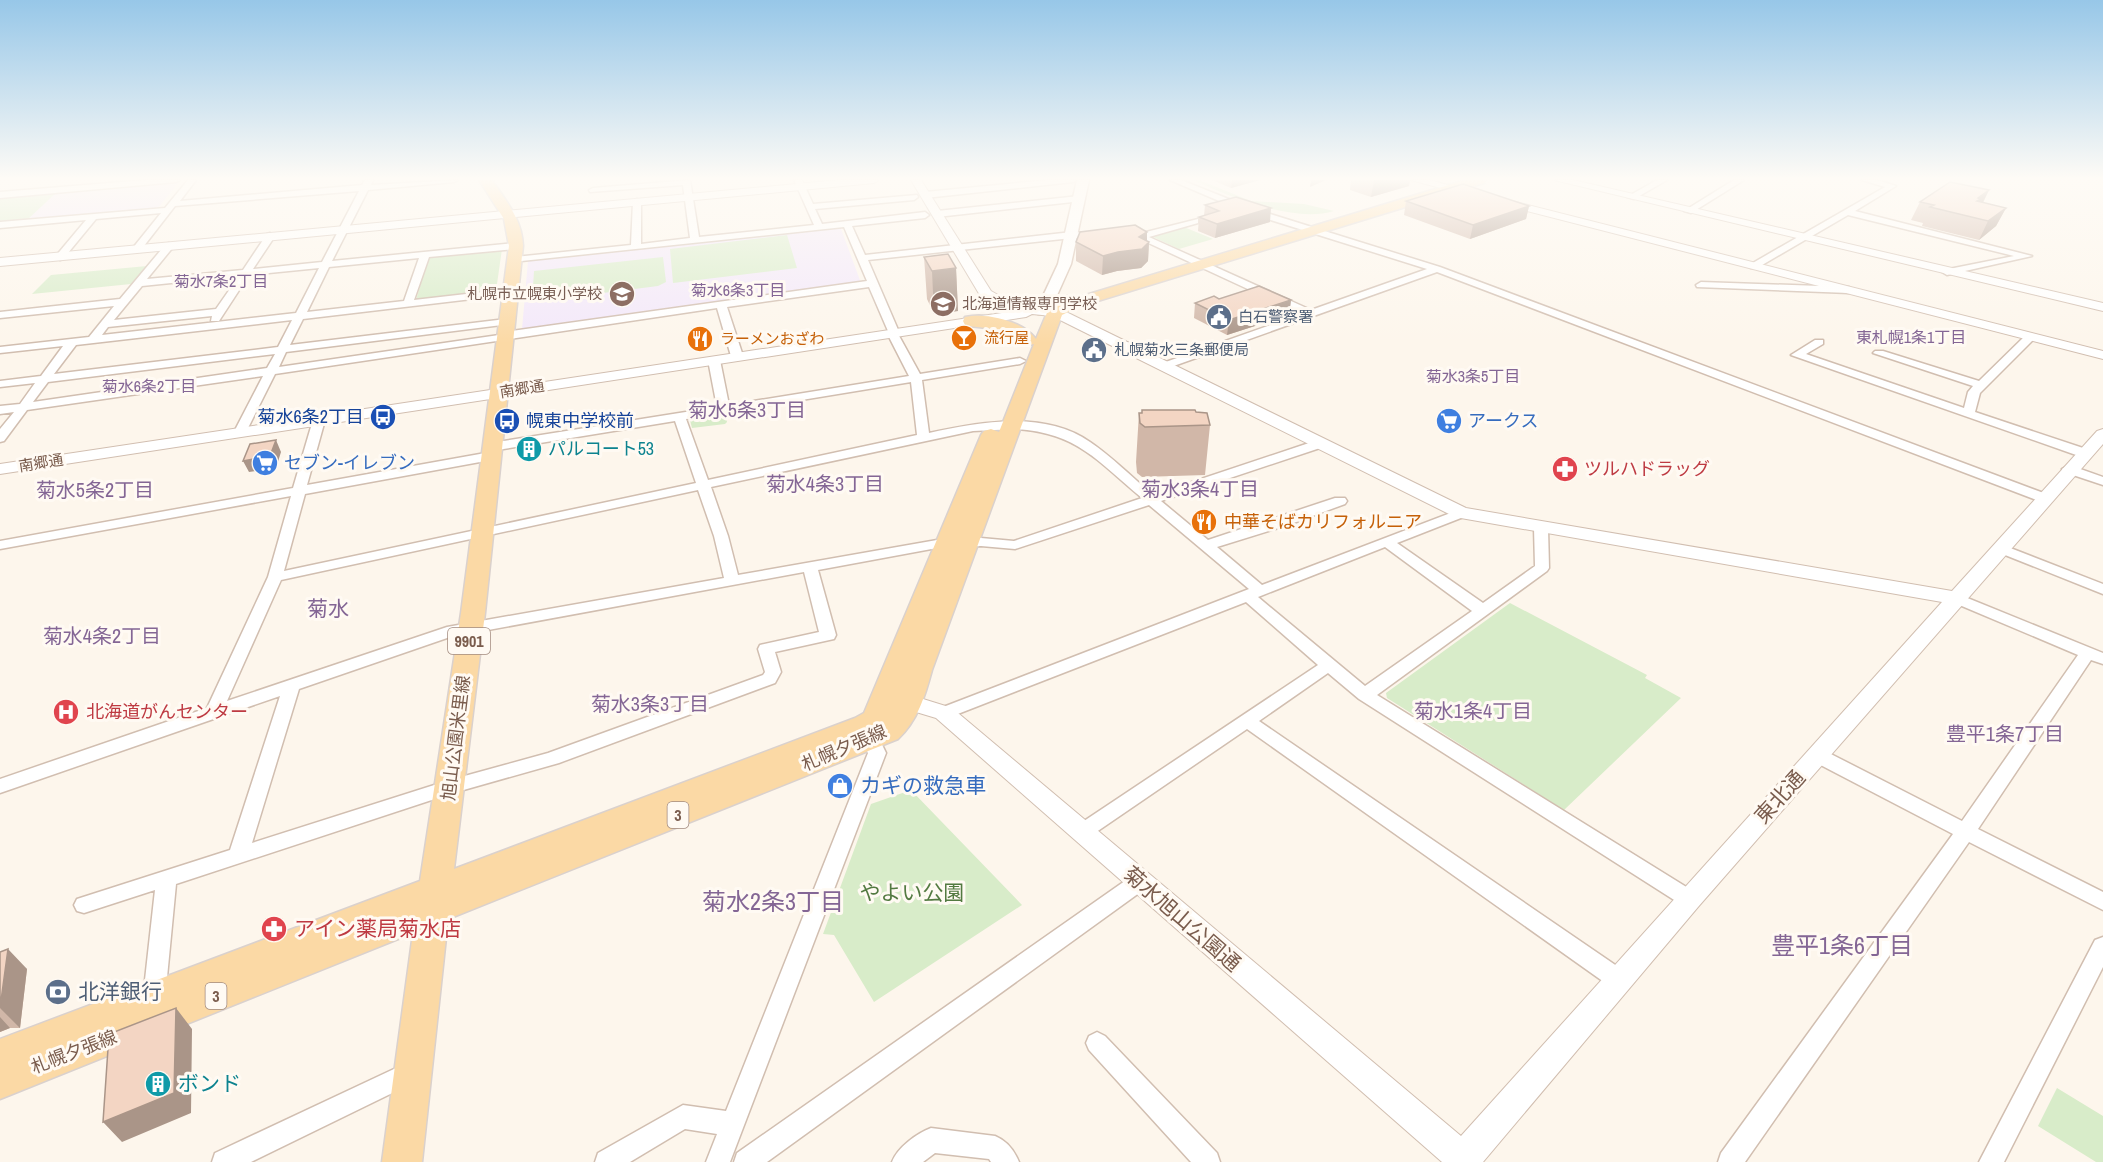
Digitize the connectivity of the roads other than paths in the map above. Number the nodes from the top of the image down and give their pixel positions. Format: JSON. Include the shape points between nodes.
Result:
{"nodes":[{"id":1,"x":79,"y":234,"type":"edge"},
{"id":2,"x":149,"y":234,"type":"edge"},
{"id":3,"x":292,"y":234,"type":"edge"},
{"id":4,"x":342,"y":234,"type":"edge"},
{"id":5,"x":517,"y":234,"type":"edge"},
{"id":6,"x":636,"y":234,"type":"edge"},
{"id":7,"x":694,"y":234,"type":"edge"},
{"id":8,"x":750,"y":234,"type":"edge"},
{"id":9,"x":852,"y":234,"type":"edge"},
{"id":10,"x":943,"y":234,"type":"edge"},
{"id":11,"x":1149,"y":234,"type":"edge"},
{"id":12,"x":1292,"y":234,"type":"edge"},
{"id":13,"x":1326,"y":234,"type":"edge"},
{"id":14,"x":1631,"y":234,"type":"edge"},
{"id":15,"x":1786,"y":234,"type":"edge"},
{"id":16,"x":1809,"y":234,"type":"edge"},
{"id":17,"x":1940,"y":234,"type":"edge"},
{"id":18,"x":1072,"y":235,"type":"junction"},
{"id":19,"x":270,"y":236,"type":"junction"},
{"id":20,"x":1139,"y":237,"type":"junction"},
{"id":21,"x":1802,"y":238,"type":"junction"},
{"id":22,"x":695,"y":240,"type":"junction"},
{"id":23,"x":169,"y":246,"type":"junction"},
{"id":24,"x":636,"y":246,"type":"junction"},
{"id":25,"x":951,"y":248,"type":"junction"},
{"id":26,"x":136,"y":249,"type":"junction"},
{"id":27,"x":516,"y":253,"type":"junction"},
{"id":28,"x":425,"y":255,"type":"junction"},
{"id":29,"x":60,"y":257,"type":"junction"},
{"id":30,"x":863,"y":258,"type":"junction"},
{"id":31,"x":0,"y":262,"type":"edge"},
{"id":32,"x":1199,"y":263,"type":"junction"},
{"id":33,"x":325,"y":264,"type":"junction"},
{"id":34,"x":1754,"y":266,"type":"junction"},
{"id":35,"x":1437,"y":269,"type":"junction"},
{"id":36,"x":245,"y":272,"type":"junction"},
{"id":37,"x":1951,"y":273,"type":"junction"},
{"id":38,"x":138,"y":283,"type":"junction"},
{"id":39,"x":873,"y":284,"type":"junction"},
{"id":40,"x":1701,"y":285,"type":"dead end"},
{"id":41,"x":1846,"y":289,"type":"junction"},
{"id":42,"x":510,"y":292,"type":"junction"},
{"id":43,"x":980,"y":296,"type":"junction"},
{"id":44,"x":123,"y":302,"type":"junction"},
{"id":45,"x":408,"y":303,"type":"junction"},
{"id":46,"x":721,"y":305,"type":"junction"},
{"id":47,"x":1054,"y":306,"type":"junction"},
{"id":48,"x":2103,"y":308,"type":"edge"},
{"id":49,"x":220,"y":312,"type":"junction"},
{"id":50,"x":1018,"y":313,"type":"junction"},
{"id":51,"x":1311,"y":314,"type":"junction"},
{"id":52,"x":0,"y":315,"type":"edge"},
{"id":53,"x":300,"y":316,"type":"junction"},
{"id":54,"x":971,"y":321,"type":"junction"},
{"id":55,"x":105,"y":324,"type":"junction"},
{"id":56,"x":209,"y":326,"type":"junction"},
{"id":57,"x":505,"y":332,"type":"junction"},
{"id":58,"x":893,"y":332,"type":"junction"},
{"id":59,"x":2030,"y":337,"type":"junction"},
{"id":60,"x":92,"y":340,"type":"junction"},
{"id":61,"x":72,"y":342,"type":"junction"},
{"id":62,"x":1819,"y":342,"type":"dead end"},
{"id":63,"x":0,"y":350,"type":"edge"},
{"id":64,"x":282,"y":350,"type":"junction"},
{"id":65,"x":1024,"y":351,"type":"junction"},
{"id":66,"x":1878,"y":353,"type":"dead end"},
{"id":67,"x":2103,"y":355,"type":"edge"},
{"id":68,"x":737,"y":356,"type":"junction"},
{"id":69,"x":714,"y":360,"type":"junction"},
{"id":70,"x":1164,"y":366,"type":"junction"},
{"id":71,"x":271,"y":371,"type":"junction"},
{"id":72,"x":916,"y":377,"type":"junction"},
{"id":73,"x":44,"y":379,"type":"junction"},
{"id":74,"x":0,"y":384,"type":"edge"},
{"id":75,"x":1981,"y":385,"type":"junction"},
{"id":76,"x":498,"y":393,"type":"junction"},
{"id":77,"x":23,"y":407,"type":"junction"},
{"id":78,"x":724,"y":409,"type":"junction"},
{"id":79,"x":0,"y":410,"type":"edge"},
{"id":80,"x":1968,"y":414,"type":"junction"},
{"id":81,"x":679,"y":416,"type":"junction"},
{"id":82,"x":320,"y":420,"type":"junction"},
{"id":83,"x":1003,"y":426,"type":"junction"},
{"id":84,"x":240,"y":432,"type":"junction"},
{"id":85,"x":2103,"y":434,"type":"edge"},
{"id":86,"x":923,"y":437,"type":"junction"},
{"id":87,"x":0,"y":438,"type":"edge"},
{"id":88,"x":1319,"y":444,"type":"junction"},
{"id":89,"x":491,"y":451,"type":"junction"},
{"id":90,"x":2077,"y":461,"type":"junction"},
{"id":91,"x":0,"y":469,"type":"edge"},
{"id":92,"x":2103,"y":481,"type":"edge"},
{"id":93,"x":704,"y":484,"type":"junction"},
{"id":94,"x":300,"y":490,"type":"junction"},
{"id":95,"x":2044,"y":498,"type":"junction"},
{"id":96,"x":1151,"y":500,"type":"junction"},
{"id":97,"x":1340,"y":501,"type":"dead end"},
{"id":98,"x":1461,"y":513,"type":"junction"},
{"id":99,"x":1541,"y":528,"type":"junction"},
{"id":100,"x":481,"y":532,"type":"junction"},
{"id":101,"x":1387,"y":542,"type":"junction"},
{"id":102,"x":958,"y":543,"type":"junction"},
{"id":103,"x":0,"y":545,"type":"edge"},
{"id":104,"x":1205,"y":546,"type":"junction"},
{"id":105,"x":2000,"y":548,"type":"junction"},
{"id":106,"x":810,"y":566,"type":"junction"},
{"id":107,"x":274,"y":577,"type":"junction"},
{"id":108,"x":732,"y":580,"type":"junction"},
{"id":109,"x":2103,"y":589,"type":"edge"},
{"id":110,"x":1254,"y":593,"type":"junction"},
{"id":111,"x":1955,"y":598,"type":"junction"},
{"id":112,"x":1483,"y":611,"type":"junction"},
{"id":113,"x":471,"y":627,"type":"junction"},
{"id":114,"x":2096,"y":656,"type":"edge"},
{"id":115,"x":1329,"y":665,"type":"junction"},
{"id":116,"x":292,"y":685,"type":"junction"},
{"id":117,"x":1365,"y":695,"type":"junction"},
{"id":118,"x":898,"y":700,"type":"junction"},
{"id":119,"x":214,"y":712,"type":"junction"},
{"id":120,"x":944,"y":713,"type":"junction"},
{"id":121,"x":1246,"y":720,"type":"junction"},
{"id":122,"x":868,"y":732,"type":"junction"},
{"id":123,"x":1817,"y":755,"type":"junction"},
{"id":124,"x":0,"y":786,"type":"edge"},
{"id":125,"x":450,"y":787,"type":"junction"},
{"id":126,"x":1966,"y":831,"type":"junction"},
{"id":127,"x":1082,"y":832,"type":"junction"},
{"id":128,"x":238,"y":856,"type":"junction"},
{"id":129,"x":166,"y":879,"type":"junction"},
{"id":130,"x":1139,"y":882,"type":"junction"},
{"id":131,"x":434,"y":899,"type":"junction"},
{"id":132,"x":1689,"y":899,"type":"junction"},
{"id":133,"x":2103,"y":902,"type":"edge"},
{"id":134,"x":84,"y":905,"type":"dead end"},
{"id":135,"x":2103,"y":946,"type":"edge"},
{"id":136,"x":1619,"y":980,"type":"junction"},
{"id":137,"x":154,"y":998,"type":"junction"},
{"id":138,"x":1097,"y":1043,"type":"dead end"},
{"id":139,"x":0,"y":1056,"type":"edge"},
{"id":140,"x":414,"y":1071,"type":"junction"},
{"id":141,"x":0,"y":1081,"type":"edge"},
{"id":142,"x":730,"y":1131,"type":"junction"},
{"id":143,"x":1996,"y":1160,"type":"edge"},
{"id":144,"x":1464,"y":1161,"type":"edge"},
{"id":145,"x":224,"y":1162,"type":"edge"},
{"id":146,"x":402,"y":1162,"type":"edge"},
{"id":147,"x":607,"y":1162,"type":"edge"},
{"id":148,"x":718,"y":1162,"type":"edge"},
{"id":149,"x":745,"y":1162,"type":"edge"},
{"id":150,"x":904,"y":1162,"type":"edge"},
{"id":151,"x":1007,"y":1162,"type":"edge"},
{"id":152,"x":1208,"y":1162,"type":"edge"},
{"id":153,"x":1730,"y":1162,"type":"edge"}],
"edges":[{"from":1,"to":29,"type":"street"},
{"from":2,"to":26,"type":"street"},
{"from":3,"to":19,"type":"street"},
{"from":4,"to":33,"type":"street"},
{"from":5,"to":27,"type":"main road","name":"旭山公園米里線","number":"9901"},
{"from":6,"to":24,"type":"street"},
{"from":7,"to":22,"type":"street"},
{"from":8,"to":22,"type":"street"},
{"from":9,"to":30,"type":"street"},
{"from":10,"to":25,"type":"street"},
{"from":11,"to":20,"type":"street"},
{"from":12,"to":32,"type":"main road"},
{"from":13,"to":35,"type":"street"},
{"from":14,"to":34,"type":"street"},
{"from":15,"to":21,"type":"street"},
{"from":16,"to":21,"type":"street"},
{"from":17,"to":37,"type":"street","via":[[2027,255]]},
{"from":18,"to":20,"type":"street"},
{"from":18,"to":25,"type":"street"},
{"from":18,"to":47,"type":"main road"},
{"from":19,"to":23,"type":"street"},
{"from":19,"to":36,"type":"street"},
{"from":20,"to":32,"type":"street"},
{"from":21,"to":34,"type":"street"},
{"from":21,"to":37,"type":"street"},
{"from":22,"to":24,"type":"street"},
{"from":23,"to":26,"type":"street"},
{"from":23,"to":38,"type":"street"},
{"from":24,"to":27,"type":"street"},
{"from":25,"to":30,"type":"street"},
{"from":25,"to":43,"type":"street"},
{"from":26,"to":29,"type":"street"},
{"from":27,"to":28,"type":"street"},
{"from":27,"to":42,"type":"main road","name":"旭山公園米里線","number":"9901"},
{"from":28,"to":33,"type":"street"},
{"from":28,"to":45,"type":"street"},
{"from":29,"to":31,"type":"street"},
{"from":30,"to":39,"type":"street"},
{"from":32,"to":47,"type":"main road","via":[[1072,304]]},
{"from":32,"to":51,"type":"street"},
{"from":33,"to":36,"type":"street"},
{"from":33,"to":53,"type":"street"},
{"from":34,"to":41,"type":"street"},
{"from":35,"to":51,"type":"street"},
{"from":35,"to":95,"type":"street"},
{"from":36,"to":38,"type":"street"},
{"from":36,"to":49,"type":"street"},
{"from":37,"to":48,"type":"street"},
{"from":38,"to":44,"type":"street"},
{"from":39,"to":46,"type":"street"},
{"from":39,"to":58,"type":"street"},
{"from":40,"to":41,"type":"street"},
{"from":41,"to":59,"type":"street"},
{"from":42,"to":45,"type":"street"},
{"from":42,"to":57,"type":"main road","name":"旭山公園米里線","number":"9901"},
{"from":43,"to":47,"type":"street"},
{"from":43,"to":50,"type":"street","via":[[986,305]]},
{"from":43,"to":54,"type":"street","via":[[978,313]]},
{"from":44,"to":52,"type":"street"},
{"from":44,"to":55,"type":"street"},
{"from":45,"to":53,"type":"street"},
{"from":46,"to":57,"type":"street"},
{"from":46,"to":68,"type":"street"},
{"from":47,"to":50,"type":"street","name":"南郷通"},
{"from":47,"to":65,"type":"main road","name":"札幌夕張線","number":"3","via":[[1038,318]]},
{"from":47,"to":70,"type":"street"},
{"from":47,"to":83,"type":"main road","name":"札幌夕張線","number":"3"},
{"from":49,"to":55,"type":"street"},
{"from":49,"to":56,"type":"street"},
{"from":50,"to":54,"type":"street","name":"南郷通"},
{"from":51,"to":70,"type":"street"},
{"from":53,"to":56,"type":"street"},
{"from":53,"to":64,"type":"street"},
{"from":54,"to":58,"type":"street","name":"南郷通"},
{"from":54,"to":65,"type":"main road","via":[[1014,329]]},
{"from":55,"to":60,"type":"street"},
{"from":56,"to":60,"type":"street"},
{"from":57,"to":64,"type":"street"},
{"from":57,"to":71,"type":"street"},
{"from":57,"to":76,"type":"main road","name":"旭山公園米里線","number":"9901"},
{"from":58,"to":68,"type":"street","name":"南郷通"},
{"from":58,"to":72,"type":"street"},
{"from":59,"to":67,"type":"street"},
{"from":59,"to":75,"type":"street"},
{"from":60,"to":61,"type":"street"},
{"from":61,"to":63,"type":"street"},
{"from":61,"to":73,"type":"street"},
{"from":62,"to":80,"type":"street","via":[[1797,355]]},
{"from":64,"to":71,"type":"street"},
{"from":64,"to":73,"type":"street"},
{"from":65,"to":72,"type":"street"},
{"from":65,"to":83,"type":"main road","name":"札幌夕張線","number":"3"},
{"from":66,"to":75,"type":"street"},
{"from":68,"to":69,"type":"street","name":"南郷通"},
{"from":69,"to":76,"type":"street","name":"南郷通"},
{"from":69,"to":78,"type":"street"},
{"from":70,"to":88,"type":"street"},
{"from":71,"to":77,"type":"street"},
{"from":71,"to":84,"type":"street"},
{"from":72,"to":78,"type":"street"},
{"from":72,"to":86,"type":"street"},
{"from":73,"to":74,"type":"street"},
{"from":73,"to":77,"type":"street"},
{"from":75,"to":80,"type":"street","via":[[1974,392]]},
{"from":76,"to":82,"type":"street","name":"南郷通"},
{"from":76,"to":89,"type":"main road","name":"旭山公園米里線","number":"9901"},
{"from":77,"to":79,"type":"street"},
{"from":77,"to":87,"type":"street"},
{"from":78,"to":81,"type":"street"},
{"from":80,"to":90,"type":"street"},
{"from":81,"to":89,"type":"street"},
{"from":81,"to":93,"type":"street"},
{"from":82,"to":84,"type":"street","name":"南郷通"},
{"from":82,"to":94,"type":"street"},
{"from":83,"to":86,"type":"street","via":[[973,427]]},
{"from":83,"to":96,"type":"street","via":[[1050,430],[1077,439]]},
{"from":83,"to":102,"type":"main road","name":"札幌夕張線","number":"3"},
{"from":84,"to":91,"type":"street","name":"南郷通"},
{"from":85,"to":90,"type":"street","name":"東北通"},
{"from":86,"to":93,"type":"street"},
{"from":88,"to":96,"type":"street"},
{"from":88,"to":98,"type":"street"},
{"from":89,"to":94,"type":"street"},
{"from":89,"to":100,"type":"main road","name":"旭山公園米里線","number":"9901"},
{"from":90,"to":92,"type":"street"},
{"from":90,"to":95,"type":"street","name":"東北通"},
{"from":93,"to":100,"type":"street"},
{"from":93,"to":108,"type":"street"},
{"from":94,"to":103,"type":"street"},
{"from":94,"to":107,"type":"street"},
{"from":95,"to":105,"type":"street","name":"東北通"},
{"from":96,"to":102,"type":"street","via":[[1015,545]]},
{"from":96,"to":104,"type":"street"},
{"from":97,"to":104,"type":"street"},
{"from":98,"to":99,"type":"street"},
{"from":98,"to":101,"type":"street"},
{"from":99,"to":111,"type":"street"},
{"from":99,"to":112,"type":"street","via":[[1542,568]]},
{"from":100,"to":107,"type":"street"},
{"from":100,"to":113,"type":"main road","name":"旭山公園米里線","number":"9901"},
{"from":101,"to":110,"type":"street"},
{"from":101,"to":112,"type":"street"},
{"from":102,"to":106,"type":"street"},
{"from":102,"to":118,"type":"main road","name":"札幌夕張線","number":"3","via":[[919,670]]},
{"from":104,"to":110,"type":"street"},
{"from":105,"to":109,"type":"street"},
{"from":105,"to":111,"type":"street","name":"東北通"},
{"from":106,"to":108,"type":"street"},
{"from":106,"to":125,"type":"street","via":[[828,635],[766,649],[773,672],[769,679],[553,758]]},
{"from":107,"to":119,"type":"street"},
{"from":108,"to":113,"type":"street"},
{"from":110,"to":115,"type":"street"},
{"from":110,"to":120,"type":"street"},
{"from":111,"to":114,"type":"street"},
{"from":111,"to":123,"type":"street","name":"東北通"},
{"from":112,"to":117,"type":"street"},
{"from":113,"to":116,"type":"street","via":[[429,637]]},
{"from":113,"to":125,"type":"main road","name":"旭山公園米里線","number":"9901"},
{"from":114,"to":126,"type":"street"},
{"from":115,"to":117,"type":"street"},
{"from":115,"to":121,"type":"street"},
{"from":116,"to":119,"type":"street"},
{"from":116,"to":128,"type":"street"},
{"from":117,"to":132,"type":"street"},
{"from":118,"to":120,"type":"street","name":"菊水旭山公園通"},
{"from":118,"to":122,"type":"main road","name":"札幌夕張線","number":"3","via":[[899,722],[888,732]]},
{"from":119,"to":124,"type":"street"},
{"from":120,"to":127,"type":"street","name":"菊水旭山公園通"},
{"from":121,"to":127,"type":"street"},
{"from":121,"to":136,"type":"street"},
{"from":122,"to":131,"type":"main road","name":"札幌夕張線","number":"3"},
{"from":122,"to":142,"type":"street","via":[[877,753]]},
{"from":123,"to":126,"type":"street"},
{"from":123,"to":132,"type":"street","name":"東北通"},
{"from":125,"to":128,"type":"street"},
{"from":125,"to":131,"type":"main road","name":"旭山公園米里線","number":"9901"},
{"from":126,"to":133,"type":"street"},
{"from":126,"to":153,"type":"street"},
{"from":127,"to":130,"type":"street","name":"菊水旭山公園通"},
{"from":128,"to":129,"type":"street"},
{"from":129,"to":134,"type":"street"},
{"from":129,"to":137,"type":"street"},
{"from":130,"to":144,"type":"street","name":"菊水旭山公園通"},
{"from":130,"to":149,"type":"street"},
{"from":131,"to":137,"type":"main road","name":"札幌夕張線","number":"3"},
{"from":131,"to":140,"type":"main road","name":"旭山公園米里線","number":"9901"},
{"from":131,"to":141,"type":"main road","name":"札幌夕張線","number":"3"},
{"from":132,"to":136,"type":"street","name":"東北通"},
{"from":135,"to":143,"type":"street"},
{"from":136,"to":144,"type":"street","name":"東北通"},
{"from":137,"to":139,"type":"main road","name":"札幌夕張線","number":"3"},
{"from":138,"to":152,"type":"street"},
{"from":140,"to":145,"type":"street"},
{"from":140,"to":146,"type":"main road","name":"旭山公園米里線","number":"9901"},
{"from":142,"to":147,"type":"street","via":[[683,1117]]},
{"from":142,"to":148,"type":"street"},
{"from":142,"to":149,"type":"street"},
{"from":150,"to":151,"type":"street","via":[[930,1140],[995,1148]]}]}
